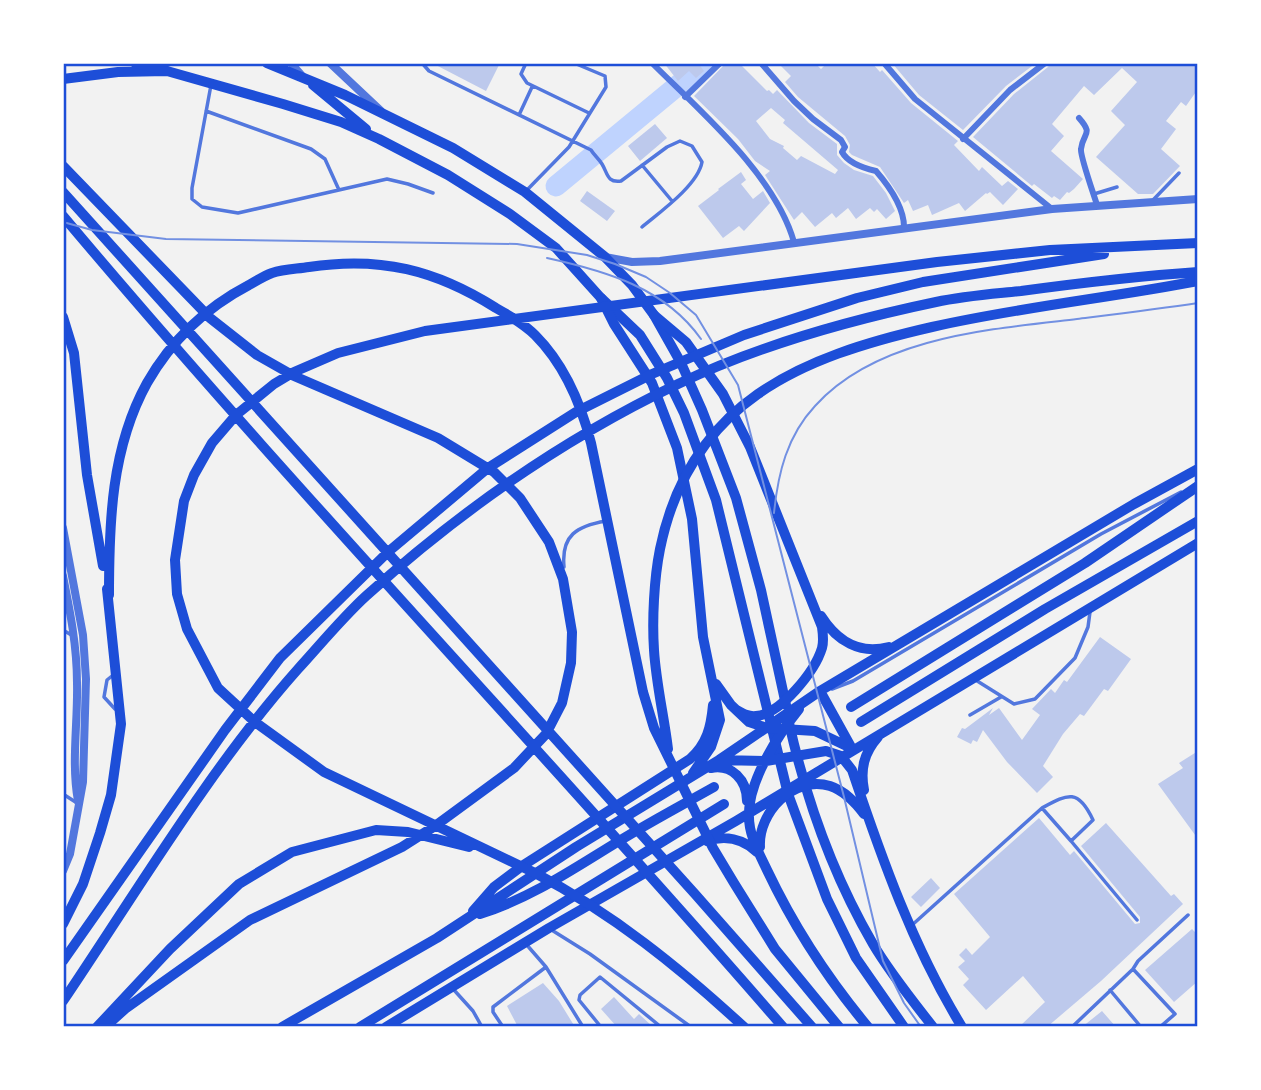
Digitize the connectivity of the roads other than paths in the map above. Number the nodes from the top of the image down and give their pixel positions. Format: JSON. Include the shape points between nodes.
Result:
{"nodes":[{"id":1,"x":135,"y":63,"type":"edge"},
{"id":2,"x":267,"y":63,"type":"edge"},
{"id":3,"x":291,"y":63,"type":"edge"},
{"id":4,"x":330,"y":63,"type":"edge"},
{"id":5,"x":422,"y":63,"type":"edge"},
{"id":6,"x":526,"y":63,"type":"edge"},
{"id":7,"x":574,"y":63,"type":"edge"},
{"id":8,"x":652,"y":63,"type":"edge"},
{"id":9,"x":720,"y":63,"type":"edge"},
{"id":10,"x":761,"y":63,"type":"edge"},
{"id":11,"x":884,"y":63,"type":"edge"},
{"id":12,"x":1045,"y":63,"type":"edge"},
{"id":13,"x":167,"y":71,"type":"junction"},
{"id":14,"x":304,"y":78,"type":"junction"},
{"id":15,"x":63,"y":79,"type":"edge"},
{"id":16,"x":212,"y":83,"type":"junction"},
{"id":17,"x":532,"y":87,"type":"junction"},
{"id":18,"x":683,"y":94,"type":"junction"},
{"id":19,"x":206,"y":111,"type":"junction"},
{"id":20,"x":383,"y":112,"type":"junction"},
{"id":21,"x":589,"y":113,"type":"junction"},
{"id":22,"x":519,"y":115,"type":"junction"},
{"id":23,"x":1079,"y":118,"type":"dead end"},
{"id":24,"x":379,"y":139,"type":"junction"},
{"id":25,"x":963,"y":139,"type":"junction"},
{"id":26,"x":572,"y":141,"type":"junction"},
{"id":27,"x":642,"y":165,"type":"junction"},
{"id":28,"x":63,"y":166,"type":"edge"},
{"id":29,"x":1179,"y":173,"type":"dead end"},
{"id":30,"x":1117,"y":187,"type":"dead end"},
{"id":31,"x":339,"y":190,"type":"junction"},
{"id":32,"x":63,"y":192,"type":"edge"},
{"id":33,"x":525,"y":192,"type":"junction"},
{"id":34,"x":433,"y":193,"type":"dead end"},
{"id":35,"x":1094,"y":194,"type":"junction"},
{"id":36,"x":1198,"y":199,"type":"edge"},
{"id":37,"x":672,"y":201,"type":"junction"},
{"id":38,"x":1152,"y":201,"type":"junction"},
{"id":39,"x":1097,"y":205,"type":"junction"},
{"id":40,"x":1052,"y":209,"type":"junction"},
{"id":41,"x":63,"y":216,"type":"edge"},
{"id":42,"x":642,"y":227,"type":"dead end"},
{"id":43,"x":904,"y":229,"type":"junction"},
{"id":44,"x":794,"y":242,"type":"junction"},
{"id":45,"x":1198,"y":243,"type":"edge"},
{"id":46,"x":1151,"y":246,"type":"junction"},
{"id":47,"x":605,"y":257,"type":"junction"},
{"id":48,"x":1198,"y":272,"type":"edge"},
{"id":49,"x":1198,"y":281,"type":"edge"},
{"id":50,"x":601,"y":298,"type":"junction"},
{"id":51,"x":654,"y":315,"type":"junction"},
{"id":52,"x":63,"y":317,"type":"edge"},
{"id":53,"x":1198,"y":469,"type":"edge"},
{"id":54,"x":1198,"y":485,"type":"edge"},
{"id":55,"x":608,"y":520,"type":"junction"},
{"id":56,"x":1198,"y":521,"type":"edge"},
{"id":57,"x":63,"y":528,"type":"edge"},
{"id":58,"x":1198,"y":543,"type":"edge"},
{"id":59,"x":63,"y":576,"type":"edge"},
{"id":60,"x":109,"y":595,"type":"junction"},
{"id":61,"x":569,"y":603,"type":"junction"},
{"id":62,"x":815,"y":604,"type":"junction"},
{"id":63,"x":1090,"y":608,"type":"junction"},
{"id":64,"x":63,"y":630,"type":"edge"},
{"id":65,"x":75,"y":637,"type":"junction"},
{"id":66,"x":901,"y":644,"type":"junction"},
{"id":67,"x":707,"y":662,"type":"junction"},
{"id":68,"x":972,"y":678,"type":"junction"},
{"id":69,"x":714,"y":688,"type":"junction"},
{"id":70,"x":820,"y":691,"type":"junction"},
{"id":71,"x":1001,"y":697,"type":"junction"},
{"id":72,"x":808,"y":699,"type":"junction"},
{"id":73,"x":851,"y":706,"type":"dead end"},
{"id":74,"x":735,"y":709,"type":"junction"},
{"id":75,"x":970,"y":715,"type":"dead end"},
{"id":76,"x":861,"y":722,"type":"dead end"},
{"id":77,"x":767,"y":728,"type":"junction"},
{"id":78,"x":784,"y":730,"type":"junction"},
{"id":79,"x":882,"y":732,"type":"junction"},
{"id":80,"x":853,"y":749,"type":"junction"},
{"id":81,"x":669,"y":754,"type":"junction"},
{"id":82,"x":841,"y":756,"type":"junction"},
{"id":83,"x":719,"y":760,"type":"junction"},
{"id":84,"x":766,"y":761,"type":"junction"},
{"id":85,"x":701,"y":771,"type":"junction"},
{"id":86,"x":689,"y":779,"type":"junction"},
{"id":87,"x":714,"y":787,"type":"dead end"},
{"id":88,"x":63,"y":794,"type":"edge"},
{"id":89,"x":79,"y":804,"type":"junction"},
{"id":90,"x":724,"y":804,"type":"dead end"},
{"id":91,"x":1042,"y":808,"type":"junction"},
{"id":92,"x":749,"y":813,"type":"junction"},
{"id":93,"x":736,"y":821,"type":"junction"},
{"id":94,"x":869,"y":822,"type":"junction"},
{"id":95,"x":1071,"y":841,"type":"junction"},
{"id":96,"x":687,"y":848,"type":"junction"},
{"id":97,"x":499,"y":856,"type":"junction"},
{"id":98,"x":761,"y":856,"type":"junction"},
{"id":99,"x":63,"y":871,"type":"edge"},
{"id":100,"x":1188,"y":915,"type":"dead end"},
{"id":101,"x":467,"y":918,"type":"junction"},
{"id":102,"x":1137,"y":920,"type":"dead end"},
{"id":103,"x":63,"y":924,"type":"edge"},
{"id":104,"x":549,"y":928,"type":"junction"},
{"id":105,"x":910,"y":928,"type":"junction"},
{"id":106,"x":525,"y":943,"type":"junction"},
{"id":107,"x":63,"y":961,"type":"edge"},
{"id":108,"x":546,"y":967,"type":"junction"},
{"id":109,"x":1133,"y":969,"type":"junction"},
{"id":110,"x":452,"y":988,"type":"junction"},
{"id":111,"x":1110,"y":990,"type":"junction"},
{"id":112,"x":63,"y":1000,"type":"edge"},
{"id":113,"x":97,"y":1027,"type":"edge"},
{"id":114,"x":105,"y":1027,"type":"edge"},
{"id":115,"x":282,"y":1027,"type":"edge"},
{"id":116,"x":359,"y":1027,"type":"edge"},
{"id":117,"x":386,"y":1027,"type":"edge"},
{"id":118,"x":482,"y":1027,"type":"edge"},
{"id":119,"x":503,"y":1027,"type":"edge"},
{"id":120,"x":583,"y":1027,"type":"edge"},
{"id":121,"x":601,"y":1027,"type":"edge"},
{"id":122,"x":661,"y":1027,"type":"edge"},
{"id":123,"x":691,"y":1027,"type":"edge"},
{"id":124,"x":744,"y":1027,"type":"edge"},
{"id":125,"x":783,"y":1027,"type":"edge"},
{"id":126,"x":812,"y":1027,"type":"edge"},
{"id":127,"x":839,"y":1027,"type":"edge"},
{"id":128,"x":868,"y":1027,"type":"edge"},
{"id":129,"x":904,"y":1027,"type":"edge"},
{"id":130,"x":933,"y":1027,"type":"edge"},
{"id":131,"x":962,"y":1027,"type":"edge"},
{"id":132,"x":1072,"y":1027,"type":"edge"},
{"id":133,"x":1141,"y":1027,"type":"edge"},
{"id":134,"x":1160,"y":1027,"type":"edge"}],
"edges":[{"from":1,"to":13,"type":"highway"},
{"from":2,"to":14,"type":"main road"},
{"from":3,"to":14,"type":"street"},
{"from":4,"to":20,"type":"street"},
{"from":5,"to":22,"type":"lane","via":[[429,71]]},
{"from":6,"to":17,"type":"lane","via":[[521,74]]},
{"from":7,"to":21,"type":"lane","via":[[606,78],[606,87]]},
{"from":8,"to":18,"type":"street"},
{"from":9,"to":18,"type":"street"},
{"from":10,"to":43,"type":"street","via":[[813,119],[841,140],[844,156],[876,171],[903,213]]},
{"from":11,"to":25,"type":"street","via":[[915,99]]},
{"from":12,"to":25,"type":"street","via":[[1010,90]]},
{"from":13,"to":15,"type":"main road"},
{"from":13,"to":16,"type":"main road"},
{"from":14,"to":20,"type":"main road"},
{"from":14,"to":24,"type":"main road"},
{"from":16,"to":19,"type":"lane"},
{"from":16,"to":24,"type":"main road","via":[[341,122]]},
{"from":17,"to":21,"type":"lane"},
{"from":17,"to":22,"type":"lane"},
{"from":18,"to":44,"type":"street","via":[[741,152],[783,213]]},
{"from":19,"to":31,"type":"lane","via":[[310,149],[325,159]]},
{"from":19,"to":31,"type":"lane","via":[[192,188],[192,199],[202,207],[238,212]]},
{"from":20,"to":33,"type":"main road"},
{"from":21,"to":26,"type":"lane"},
{"from":22,"to":26,"type":"lane"},
{"from":23,"to":35,"type":"street","via":[[1087,126],[1080,150]]},
{"from":24,"to":50,"type":"main road","via":[[511,215],[556,248]]},
{"from":25,"to":40,"type":"street"},
{"from":26,"to":27,"type":"lane","via":[[591,150],[614,182]]},
{"from":26,"to":33,"type":"lane"},
{"from":27,"to":37,"type":"lane"},
{"from":27,"to":37,"type":"lane","via":[[680,141],[692,146],[702,162],[701,171]]},
{"from":28,"to":61,"type":"highway","via":[[204,312],[257,355],[294,376],[438,438],[494,472],[520,498],[541,529],[560,567]]},
{"from":29,"to":38,"type":"lane"},
{"from":30,"to":35,"type":"lane"},
{"from":31,"to":34,"type":"lane","via":[[387,179]]},
{"from":32,"to":126,"type":"highway"},
{"from":33,"to":47,"type":"main road"},
{"from":35,"to":39,"type":"street"},
{"from":36,"to":38,"type":"street"},
{"from":37,"to":42,"type":"lane"},
{"from":38,"to":39,"type":"street"},
{"from":39,"to":40,"type":"street"},
{"from":40,"to":43,"type":"street"},
{"from":41,"to":125,"type":"highway"},
{"from":43,"to":44,"type":"street"},
{"from":44,"to":47,"type":"street","via":[[660,261]]},
{"from":45,"to":46,"type":"highway"},
{"from":46,"to":97,"type":"highway","via":[[937,262],[425,331],[338,353],[274,384],[236,415],[212,443],[194,475],[184,501],[175,560],[177,594],[187,629],[218,688],[261,727],[324,772]]},
{"from":46,"to":107,"type":"highway","via":[[923,282],[744,335],[576,412],[488,468],[400,541],[280,658]]},
{"from":47,"to":51,"type":"main road"},
{"from":48,"to":112,"type":"highway","via":[[939,301],[858,320],[748,355],[679,384],[589,432],[465,515],[363,599],[229,754]]},
{"from":49,"to":81,"type":"highway","via":[[986,314],[898,335],[813,362],[779,379],[741,407],[686,473],[670,509],[660,551],[654,648]]},
{"from":50,"to":67,"type":"highway","via":[[648,376],[677,448],[692,519]]},
{"from":50,"to":129,"type":"main road","via":[[640,335],[684,412],[716,500],[788,794],[827,899],[856,958]]},
{"from":51,"to":62,"type":"highway","via":[[686,342],[723,394]]},
{"from":51,"to":130,"type":"main road","via":[[681,363],[736,498],[817,823],[873,945]]},
{"from":52,"to":60,"type":"highway","via":[[74,354],[87,475]]},
{"from":53,"to":66,"type":"highway"},
{"from":54,"to":70,"type":"lane","via":[[1122,522],[853,681]]},
{"from":54,"to":73,"type":"highway","via":[[1085,563]]},
{"from":55,"to":60,"type":"highway","via":[[580,408],[560,366],[534,334],[482,299],[419,271],[348,262],[272,273],[192,324],[141,395],[117,467],[109,536]]},
{"from":55,"to":61,"type":"lane","via":[[583,526],[569,538],[563,557]]},
{"from":55,"to":81,"type":"highway","via":[[637,666],[654,728]]},
{"from":56,"to":76,"type":"highway"},
{"from":57,"to":89,"type":"street","via":[[83,635],[86,679]]},
{"from":58,"to":63,"type":"highway"},
{"from":59,"to":65,"type":"street"},
{"from":60,"to":103,"type":"highway","via":[[121,724],[111,794],[87,875]]},
{"from":61,"to":114,"type":"highway","via":[[568,685],[555,719],[526,757],[402,847],[250,920]]},
{"from":62,"to":66,"type":"highway","via":[[831,629],[855,647],[874,651]]},
{"from":62,"to":74,"type":"highway","via":[[823,645],[802,683],[766,713],[754,716]]},
{"from":63,"to":68,"type":"highway"},
{"from":63,"to":71,"type":"lane","via":[[1088,627],[1075,658],[1031,701],[1014,704]]},
{"from":64,"to":65,"type":"lane"},
{"from":65,"to":89,"type":"street","via":[[74,782]]},
{"from":66,"to":70,"type":"highway"},
{"from":67,"to":69,"type":"highway"},
{"from":67,"to":74,"type":"highway","via":[[720,692]]},
{"from":68,"to":71,"type":"lane"},
{"from":68,"to":79,"type":"highway"},
{"from":69,"to":86,"type":"highway","via":[[719,725],[711,747]]},
{"from":69,"to":101,"type":"highway","via":[[710,728],[697,752],[522,866]]},
{"from":70,"to":72,"type":"highway"},
{"from":70,"to":80,"type":"highway"},
{"from":71,"to":75,"type":"lane"},
{"from":72,"to":77,"type":"highway"},
{"from":72,"to":78,"type":"highway"},
{"from":74,"to":77,"type":"highway","via":[[749,722]]},
{"from":77,"to":78,"type":"highway"},
{"from":77,"to":83,"type":"highway"},
{"from":78,"to":80,"type":"highway","via":[[821,733]]},
{"from":78,"to":84,"type":"highway"},
{"from":79,"to":80,"type":"highway"},
{"from":79,"to":94,"type":"highway","via":[[862,766]]},
{"from":80,"to":82,"type":"highway"},
{"from":81,"to":127,"type":"highway","via":[[734,883],[775,948]]},
{"from":82,"to":84,"type":"highway","via":[[821,750]]},
{"from":82,"to":92,"type":"highway"},
{"from":82,"to":94,"type":"highway","via":[[852,770]]},
{"from":83,"to":84,"type":"highway"},
{"from":83,"to":85,"type":"highway"},
{"from":84,"to":92,"type":"highway"},
{"from":85,"to":86,"type":"highway"},
{"from":85,"to":93,"type":"highway","via":[[722,767],[740,778],[747,800]]},
{"from":86,"to":101,"type":"highway"},
{"from":87,"to":101,"type":"highway","via":[[544,887]]},
{"from":88,"to":89,"type":"lane"},
{"from":89,"to":99,"type":"street"},
{"from":90,"to":116,"type":"highway"},
{"from":91,"to":95,"type":"lane"},
{"from":91,"to":95,"type":"lane","via":[[1067,795],[1081,803],[1093,820]]},
{"from":91,"to":105,"type":"lane"},
{"from":92,"to":93,"type":"highway"},
{"from":92,"to":98,"type":"highway"},
{"from":93,"to":96,"type":"highway"},
{"from":94,"to":98,"type":"highway","via":[[842,792],[823,785],[806,786],[768,812],[760,836]]},
{"from":94,"to":105,"type":"highway"},
{"from":95,"to":102,"type":"lane"},
{"from":96,"to":98,"type":"highway","via":[[731,838]]},
{"from":96,"to":104,"type":"highway"},
{"from":97,"to":113,"type":"highway","via":[[408,832],[376,830],[292,852],[239,884]]},
{"from":97,"to":124,"type":"highway","via":[[564,888],[617,922]]},
{"from":98,"to":128,"type":"highway","via":[[804,939]]},
{"from":100,"to":109,"type":"lane"},
{"from":101,"to":115,"type":"highway"},
{"from":104,"to":106,"type":"highway"},
{"from":104,"to":123,"type":"lane"},
{"from":105,"to":131,"type":"highway"},
{"from":106,"to":108,"type":"lane"},
{"from":106,"to":110,"type":"highway"},
{"from":108,"to":119,"type":"lane","via":[[493,1007]]},
{"from":108,"to":120,"type":"lane"},
{"from":109,"to":111,"type":"lane"},
{"from":109,"to":134,"type":"lane","via":[[1175,1014]]},
{"from":110,"to":117,"type":"highway"},
{"from":110,"to":118,"type":"lane"},
{"from":111,"to":132,"type":"lane"},
{"from":111,"to":133,"type":"lane"},
{"from":121,"to":122,"type":"lane","via":[[579,1000],[600,977]]}]}
